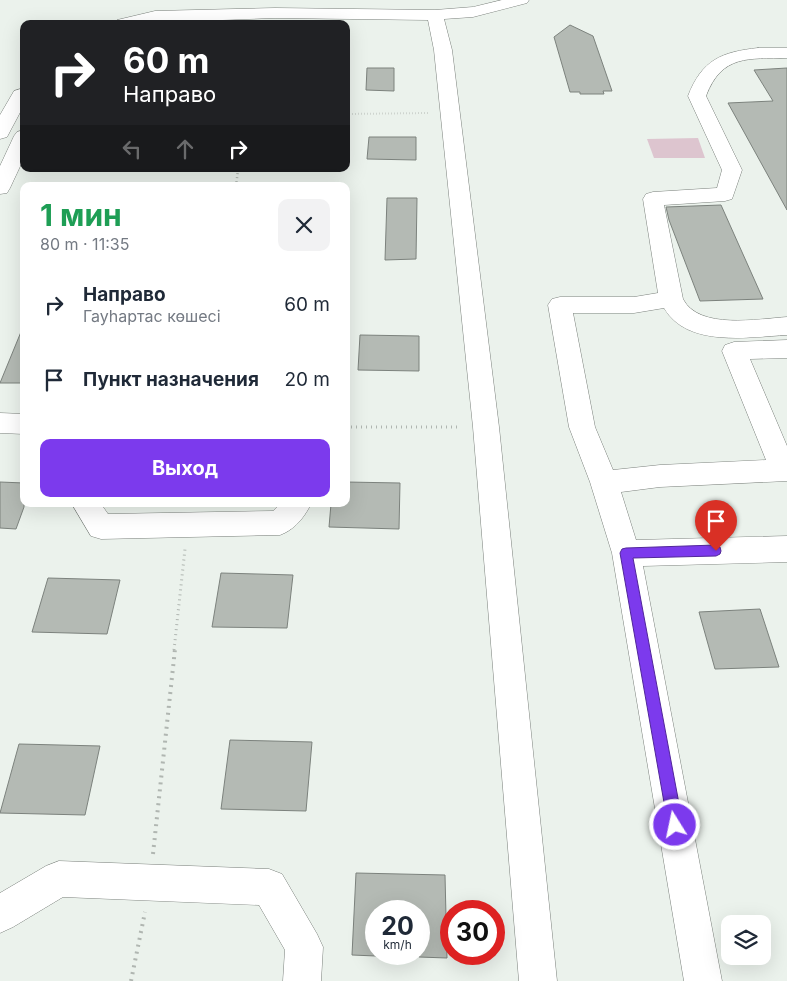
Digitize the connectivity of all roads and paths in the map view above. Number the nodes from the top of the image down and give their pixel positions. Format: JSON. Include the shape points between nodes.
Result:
{"nodes":[{"id":1,"x":162,"y":0,"type":"edge"},
{"id":2,"x":521,"y":0,"type":"edge"},
{"id":3,"x":498,"y":2,"type":"edge"},
{"id":4,"x":375,"y":7,"type":"edge"},
{"id":5,"x":435,"y":15,"type":"junction"},
{"id":6,"x":155,"y":16,"type":"junction"},
{"id":7,"x":139,"y":20,"type":"edge"},
{"id":8,"x":787,"y":53,"type":"edge"},
{"id":9,"x":20,"y":95,"type":"edge"},
{"id":10,"x":449,"y":112,"type":"junction"},
{"id":11,"x":350,"y":114,"type":"edge"},
{"id":12,"x":0,"y":133,"type":"edge"},
{"id":13,"x":20,"y":141,"type":"edge"},
{"id":14,"x":6,"y":159,"type":"edge"},
{"id":15,"x":0,"y":188,"type":"edge"},
{"id":16,"x":671,"y":299,"type":"junction"},
{"id":17,"x":787,"y":326,"type":"edge"},
{"id":18,"x":787,"y":349,"type":"edge"},
{"id":19,"x":0,"y":423,"type":"edge"},
{"id":20,"x":20,"y":424,"type":"edge"},
{"id":21,"x":350,"y":427,"type":"edge"},
{"id":22,"x":486,"y":427,"type":"junction"},
{"id":23,"x":786,"y":473,"type":"edge"},
{"id":24,"x":604,"y":482,"type":"junction"},
{"id":25,"x":88,"y":507,"type":"edge"},
{"id":26,"x":294,"y":507,"type":"edge"},
{"id":27,"x":188,"y":525,"type":"junction"},
{"id":28,"x":787,"y":549,"type":"edge"},
{"id":29,"x":626,"y":553,"type":"junction"},
{"id":30,"x":150,"y":882,"type":"junction"},
{"id":31,"x":0,"y":914,"type":"edge"},
{"id":32,"x":131,"y":981,"type":"edge"},
{"id":33,"x":302,"y":981,"type":"edge"},
{"id":34,"x":538,"y":981,"type":"edge"},
{"id":35,"x":703,"y":981,"type":"edge"}],
"edges":[{"from":1,"to":6,"type":"street"},
{"from":2,"to":3,"type":"street"},
{"from":3,"to":5,"type":"street","via":[[474,12]]},
{"from":4,"to":5,"type":"street"},
{"from":4,"to":6,"type":"street"},
{"from":5,"to":10,"type":"street","via":[[443,50]]},
{"from":6,"to":7,"type":"street"},
{"from":8,"to":16,"type":"street","via":[[732,57],[719,62],[701,81],[697,96],[732,170],[725,194],[653,199]]},
{"from":9,"to":12,"type":"street"},
{"from":10,"to":11,"type":"path"},
{"from":10,"to":22,"type":"street"},
{"from":13,"to":14,"type":"street"},
{"from":14,"to":15,"type":"street"},
{"from":16,"to":17,"type":"street","via":[[678,312],[707,327]]},
{"from":16,"to":24,"type":"street","via":[[634,305],[560,306],[582,427]]},
{"from":18,"to":23,"type":"street","via":[[734,351]]},
{"from":19,"to":20,"type":"street"},
{"from":21,"to":22,"type":"path"},
{"from":22,"to":34,"type":"street"},
{"from":23,"to":24,"type":"street","via":[[660,476]]},
{"from":24,"to":29,"type":"street"},
{"from":25,"to":27,"type":"street","via":[[101,527]]},
{"from":26,"to":27,"type":"street","via":[[280,523]]},
{"from":27,"to":30,"type":"path"},
{"from":28,"to":29,"type":"street"},
{"from":29,"to":35,"type":"street"},
{"from":30,"to":31,"type":"street","via":[[59,879]]},
{"from":30,"to":32,"type":"path"},
{"from":30,"to":33,"type":"street","via":[[269,887],[304,947]]}]}
